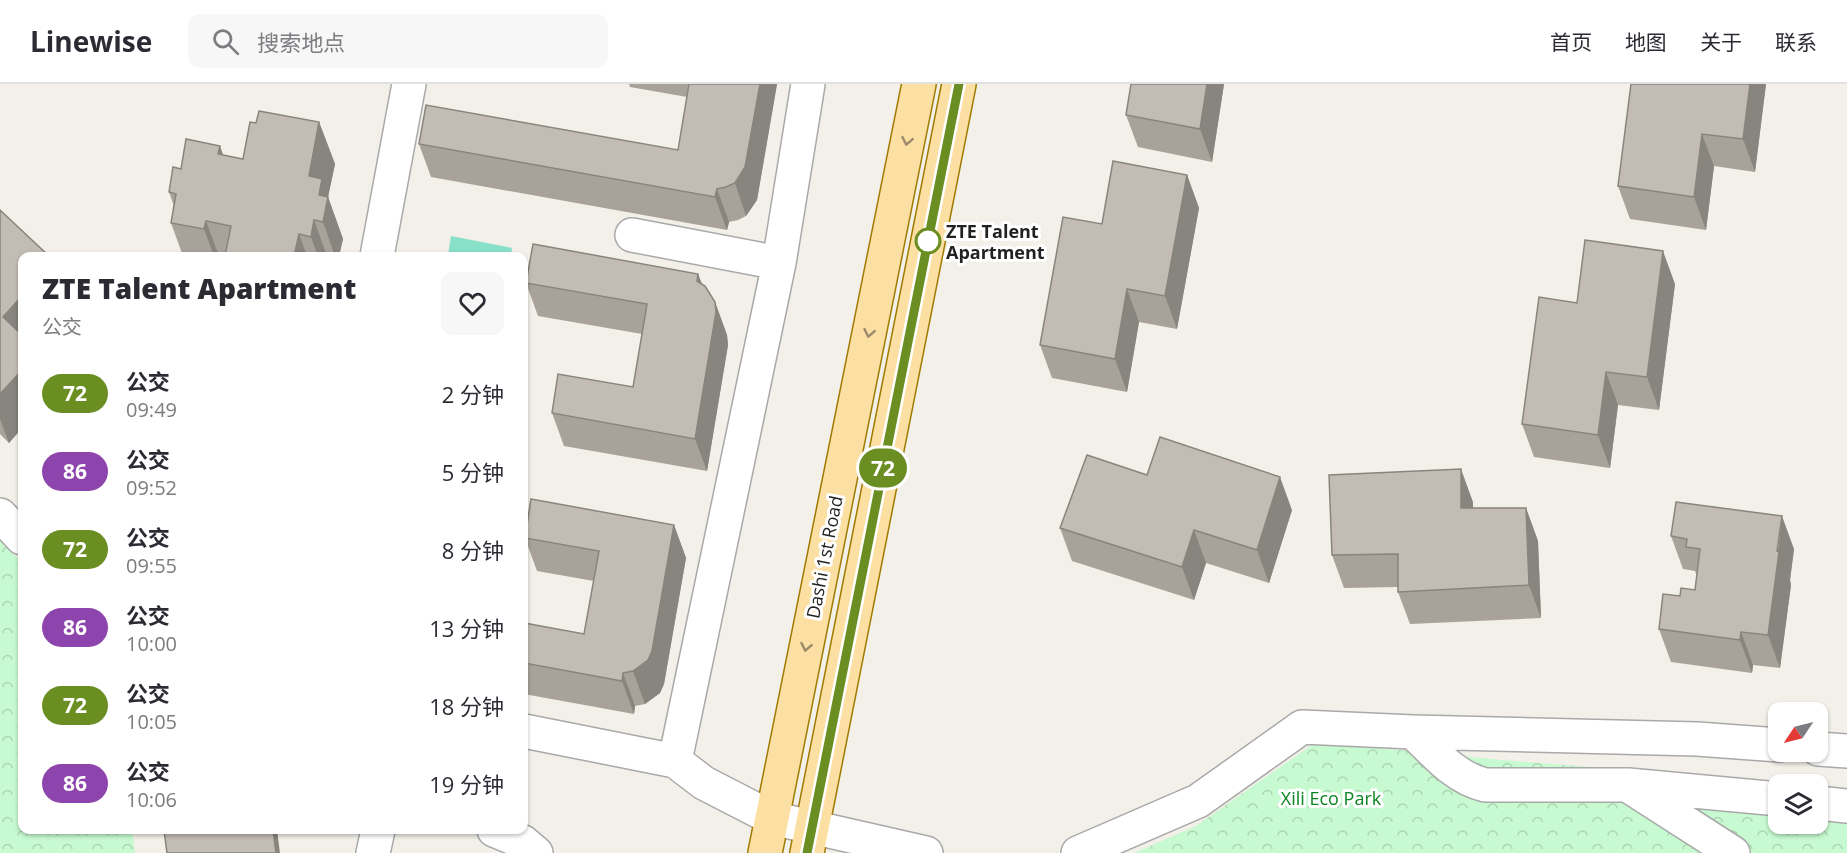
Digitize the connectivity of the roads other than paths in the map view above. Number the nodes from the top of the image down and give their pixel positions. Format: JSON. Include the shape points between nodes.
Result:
{"nodes":[{"id":1,"x":409,"y":84,"type":"edge"},
{"id":2,"x":808,"y":84,"type":"edge"},
{"id":3,"x":919,"y":84,"type":"edge"},
{"id":4,"x":959,"y":84,"type":"edge"},
{"id":5,"x":632,"y":235,"type":"dead end"},
{"id":6,"x":378,"y":252,"type":"edge"},
{"id":7,"x":779,"y":263,"type":"junction"},
{"id":8,"x":0,"y":515,"type":"edge"},
{"id":9,"x":18,"y":534,"type":"edge"},
{"id":10,"x":528,"y":732,"type":"edge"},
{"id":11,"x":1413,"y":732,"type":"junction"},
{"id":12,"x":1768,"y":745,"type":"edge"},
{"id":13,"x":1828,"y":750,"type":"edge"},
{"id":14,"x":1847,"y":751,"type":"edge"},
{"id":15,"x":675,"y":761,"type":"junction"},
{"id":16,"x":1628,"y":785,"type":"junction"},
{"id":17,"x":1768,"y":798,"type":"edge"},
{"id":18,"x":1828,"y":804,"type":"edge"},
{"id":19,"x":1847,"y":806,"type":"edge"},
{"id":20,"x":772,"y":818,"type":"junction"},
{"id":21,"x":377,"y":834,"type":"edge"},
{"id":22,"x":504,"y":834,"type":"edge"},
{"id":23,"x":810,"y":840,"type":"edge"},
{"id":24,"x":373,"y":853,"type":"edge"},
{"id":25,"x":536,"y":853,"type":"edge"},
{"id":26,"x":765,"y":853,"type":"edge"},
{"id":27,"x":926,"y":853,"type":"edge"},
{"id":28,"x":1078,"y":853,"type":"edge"},
{"id":29,"x":1733,"y":853,"type":"edge"}],
"edges":[{"from":1,"to":6,"type":"street"},
{"from":2,"to":7,"type":"street"},
{"from":3,"to":20,"type":"main road","name":"Dashi 1st Road","one_way":true},
{"from":4,"to":23,"type":"main road"},
{"from":5,"to":7,"type":"street"},
{"from":7,"to":15,"type":"street"},
{"from":8,"to":9,"type":"street"},
{"from":10,"to":15,"type":"street"},
{"from":11,"to":12,"type":"street","via":[[1697,739]]},
{"from":11,"to":16,"type":"street","via":[[1470,782]]},
{"from":11,"to":28,"type":"street","via":[[1302,727],[1198,801]]},
{"from":13,"to":14,"type":"street"},
{"from":15,"to":20,"type":"street","via":[[704,783]]},
{"from":16,"to":17,"type":"street"},
{"from":16,"to":29,"type":"street"},
{"from":18,"to":19,"type":"street"},
{"from":20,"to":23,"type":"street"},
{"from":20,"to":26,"type":"main road","name":"Dashi 1st Road"},
{"from":21,"to":24,"type":"street"},
{"from":22,"to":25,"type":"street"},
{"from":23,"to":27,"type":"street"}]}
